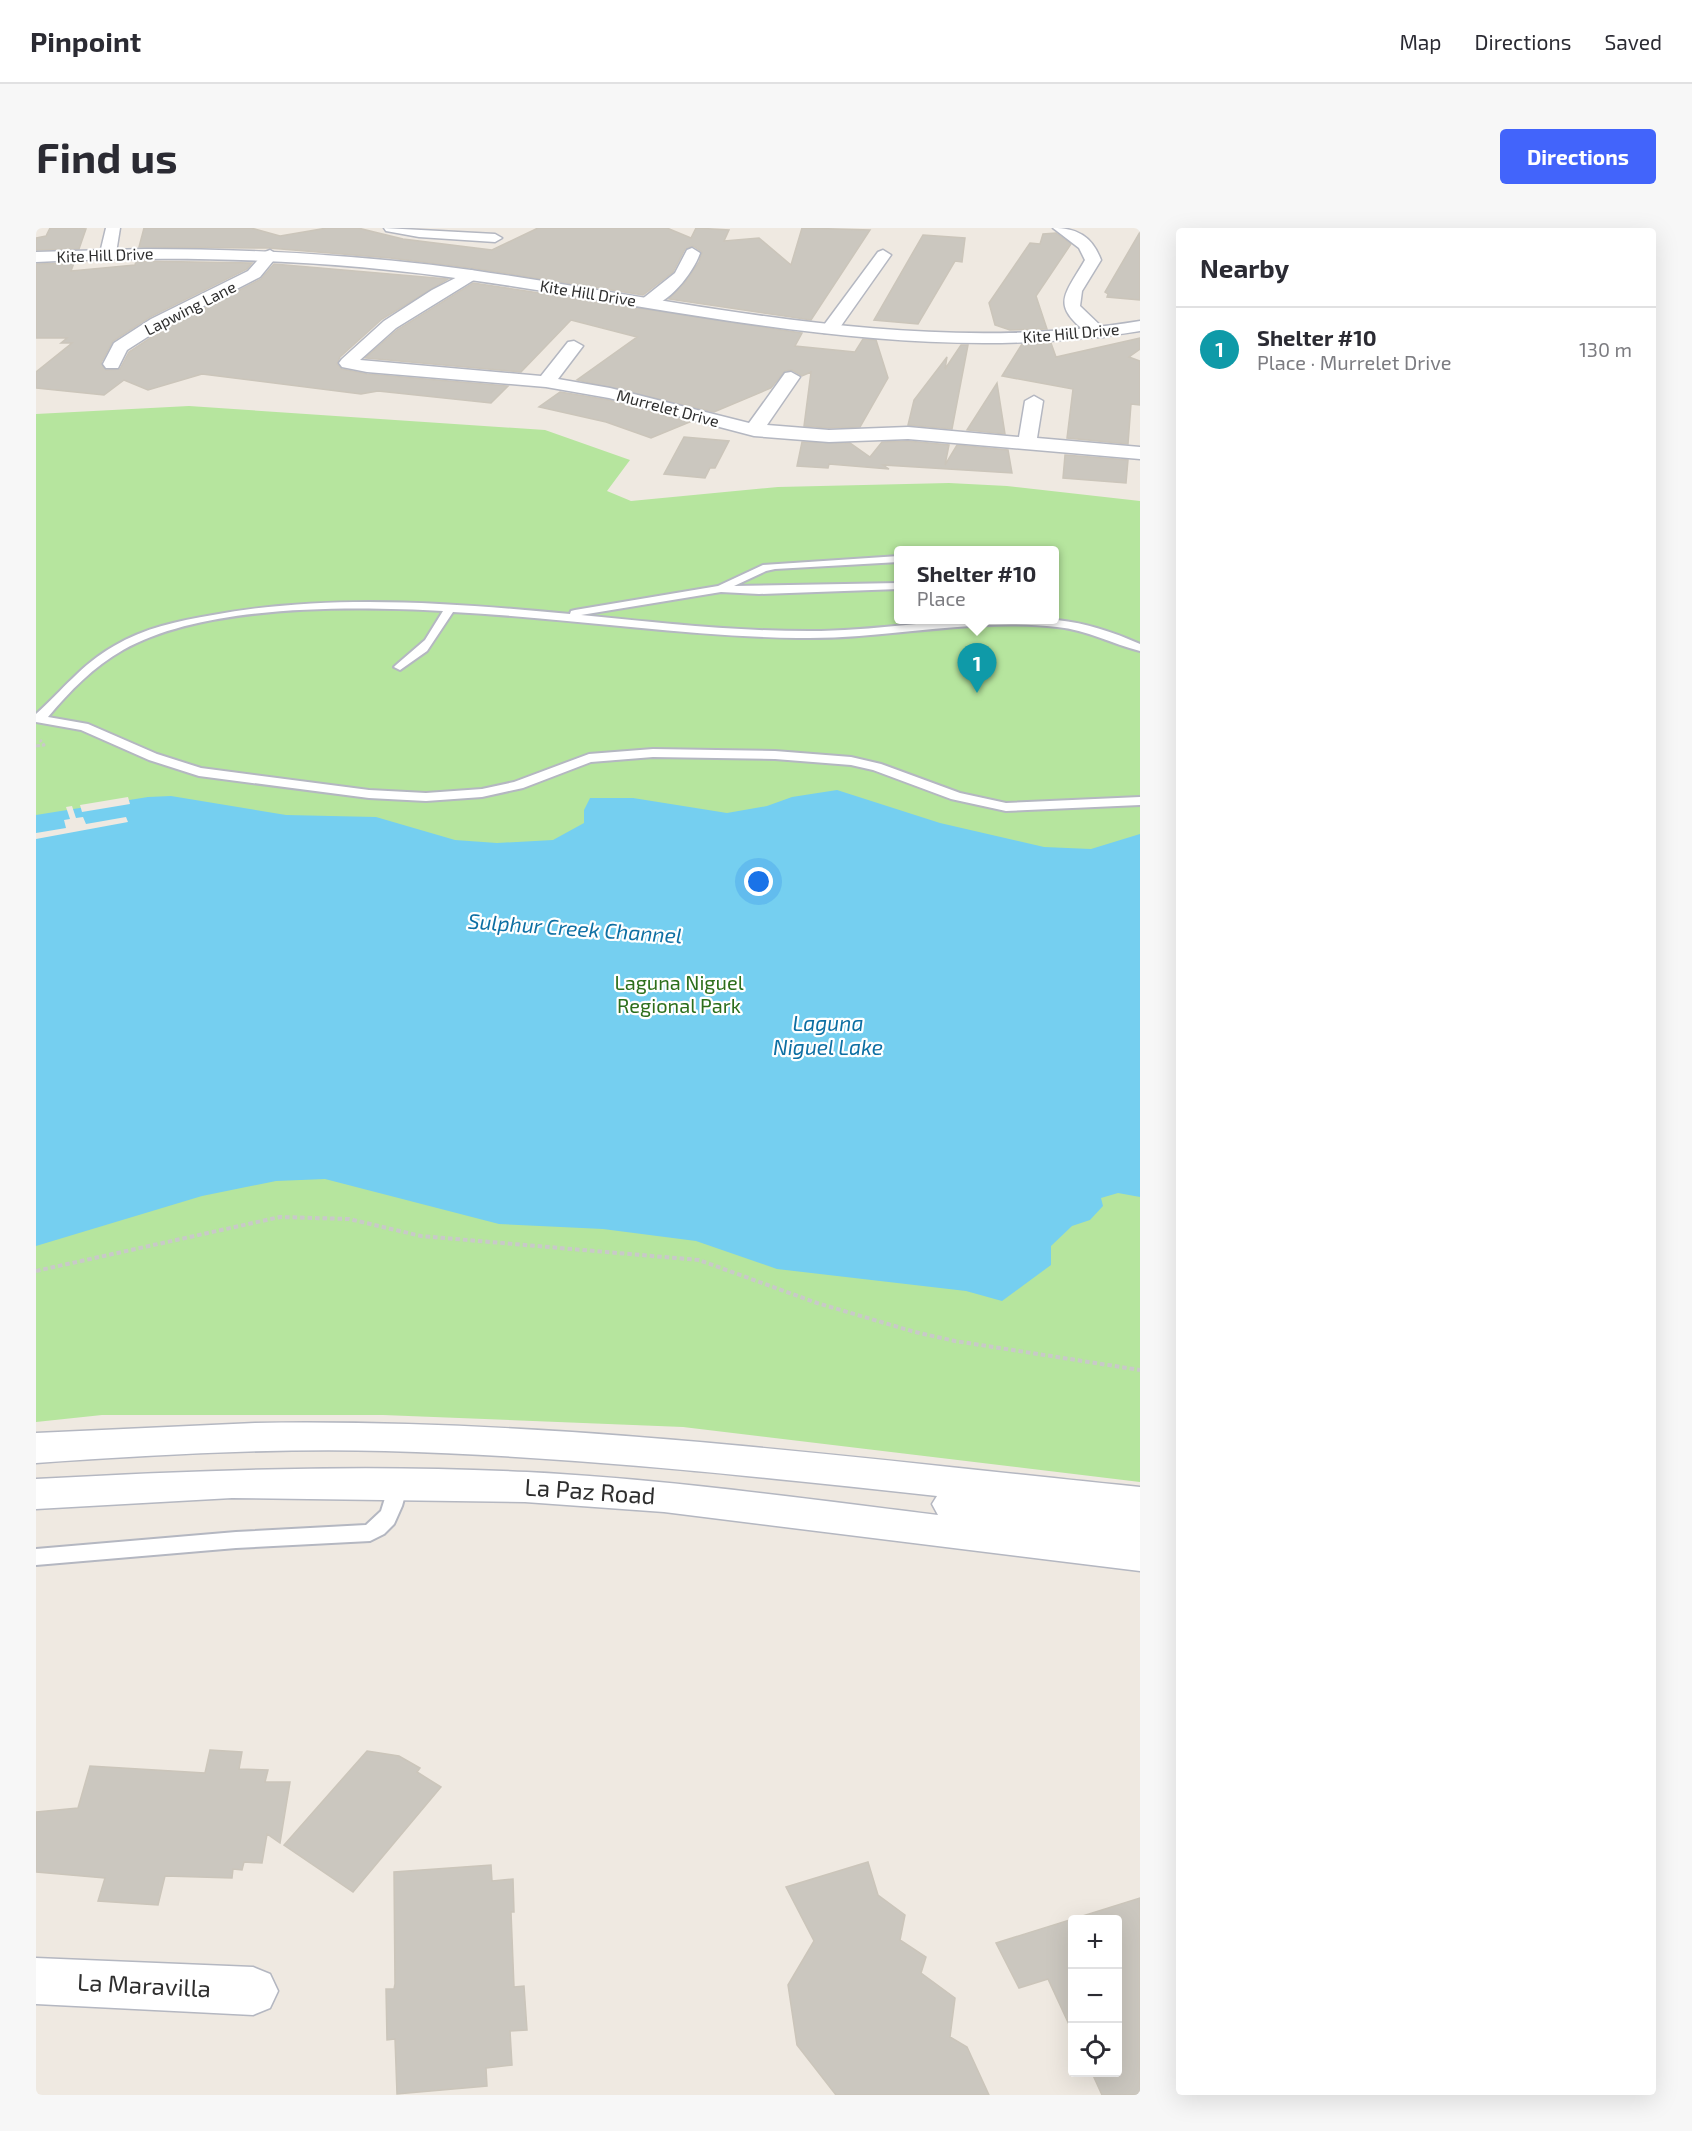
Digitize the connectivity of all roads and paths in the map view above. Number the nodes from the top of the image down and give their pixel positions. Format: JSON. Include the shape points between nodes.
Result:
{"nodes":[{"id":1,"x":113,"y":228,"type":"edge"},
{"id":2,"x":391,"y":228,"type":"edge"},
{"id":3,"x":1060,"y":228,"type":"edge"},
{"id":4,"x":495,"y":238,"type":"dead end"},
{"id":5,"x":692,"y":252,"type":"dead end"},
{"id":6,"x":108,"y":253,"type":"junction"},
{"id":7,"x":270,"y":255,"type":"junction"},
{"id":8,"x":883,"y":255,"type":"dead end"},
{"id":9,"x":36,"y":257,"type":"edge"},
{"id":10,"x":471,"y":275,"type":"junction"},
{"id":11,"x":647,"y":303,"type":"junction"},
{"id":12,"x":1140,"y":326,"type":"edge"},
{"id":13,"x":830,"y":329,"type":"junction"},
{"id":14,"x":1098,"y":333,"type":"junction"},
{"id":15,"x":574,"y":346,"type":"dead end"},
{"id":16,"x":112,"y":364,"type":"dead end"},
{"id":17,"x":791,"y":377,"type":"dead end"},
{"id":18,"x":546,"y":382,"type":"junction"},
{"id":19,"x":1034,"y":401,"type":"dead end"},
{"id":20,"x":754,"y":430,"type":"junction"},
{"id":21,"x":1027,"y":443,"type":"junction"},
{"id":22,"x":1140,"y":453,"type":"edge"},
{"id":23,"x":894,"y":559,"type":"edge"},
{"id":24,"x":894,"y":586,"type":"edge"},
{"id":25,"x":721,"y":589,"type":"junction"},
{"id":26,"x":449,"y":609,"type":"junction"},
{"id":27,"x":560,"y":618,"type":"junction"},
{"id":28,"x":985,"y":624,"type":"edge"},
{"id":29,"x":1055,"y":624,"type":"edge"},
{"id":30,"x":1140,"y":648,"type":"edge"},
{"id":31,"x":400,"y":667,"type":"dead end"},
{"id":32,"x":38,"y":718,"type":"edge"},
{"id":33,"x":36,"y":738,"type":"edge"},
{"id":34,"x":36,"y":746,"type":"edge"},
{"id":35,"x":1140,"y":801,"type":"edge"},
{"id":36,"x":36,"y":1271,"type":"edge"},
{"id":37,"x":1140,"y":1370,"type":"edge"},
{"id":38,"x":36,"y":1448,"type":"edge"},
{"id":39,"x":893,"y":1477,"type":"junction"},
{"id":40,"x":398,"y":1484,"type":"junction"},
{"id":41,"x":36,"y":1494,"type":"edge"},
{"id":42,"x":1140,"y":1502,"type":"edge"},
{"id":43,"x":1140,"y":1531,"type":"edge"},
{"id":44,"x":1140,"y":1554,"type":"edge"},
{"id":45,"x":36,"y":1557,"type":"edge"},
{"id":46,"x":36,"y":1981,"type":"edge"},
{"id":47,"x":253,"y":1991,"type":"dead end"}],
"edges":[{"from":1,"to":6,"type":"street"},
{"from":2,"to":4,"type":"street"},
{"from":3,"to":14,"type":"street","via":[[1091,252],[1093,260],[1069,303],[1074,313]]},
{"from":5,"to":11,"type":"street","via":[[682,276]]},
{"from":6,"to":7,"type":"street","name":"Kite Hill Drive"},
{"from":6,"to":9,"type":"street","name":"Kite Hill Drive"},
{"from":7,"to":10,"type":"street","name":"Kite Hill Drive","via":[[381,263]]},
{"from":7,"to":16,"type":"street","name":"Lapwing Lane","via":[[254,274],[120,346]]},
{"from":8,"to":13,"type":"street"},
{"from":10,"to":11,"type":"street","name":"Kite Hill Drive"},
{"from":10,"to":18,"type":"street","name":"Murrelet Drive","via":[[403,315],[362,345],[348,363]]},
{"from":11,"to":13,"type":"street","name":"Kite Hill Drive"},
{"from":12,"to":14,"type":"street","name":"Kite Hill Drive"},
{"from":13,"to":14,"type":"street","name":"Kite Hill Drive","via":[[989,339]]},
{"from":15,"to":18,"type":"street"},
{"from":17,"to":20,"type":"street"},
{"from":18,"to":20,"type":"street","name":"Murrelet Drive","via":[[610,393]]},
{"from":19,"to":21,"type":"street"},
{"from":20,"to":21,"type":"street","name":"Murrelet Drive","via":[[829,436],[908,433]]},
{"from":21,"to":22,"type":"street","name":"Murrelet Drive"},
{"from":23,"to":25,"type":"lane","via":[[774,566]]},
{"from":24,"to":25,"type":"lane"},
{"from":25,"to":27,"type":"lane"},
{"from":26,"to":27,"type":"lane"},
{"from":26,"to":31,"type":"lane","via":[[435,638],[420,655]]},
{"from":26,"to":32,"type":"lane","via":[[360,606],[287,610],[163,628],[97,659]]},
{"from":27,"to":28,"type":"lane","via":[[799,635]]},
{"from":29,"to":30,"type":"lane","via":[[1098,631]]},
{"from":32,"to":35,"type":"lane","via":[[84,727],[199,772],[369,794],[436,797],[483,793],[519,785],[589,758],[652,753],[851,761],[956,796],[1006,807]]},
{"from":33,"to":34,"type":"path","via":[[44,745]]},
{"from":36,"to":37,"type":"path","via":[[280,1216],[350,1219],[422,1236],[699,1260],[817,1303],[915,1332]]},
{"from":38,"to":39,"type":"street","name":"La Paz Road","via":[[250,1437],[384,1437],[637,1452]]},
{"from":39,"to":42,"type":"street","name":"La Paz Road"},
{"from":39,"to":43,"type":"street","via":[[926,1501]]},
{"from":40,"to":41,"type":"street","name":"La Paz Road","via":[[232,1483]]},
{"from":40,"to":44,"type":"street","name":"La Paz Road","via":[[525,1487],[664,1497]]},
{"from":40,"to":45,"type":"lane","via":[[392,1513],[370,1533]]},
{"from":46,"to":47,"type":"street","name":"La Maravilla"}]}
